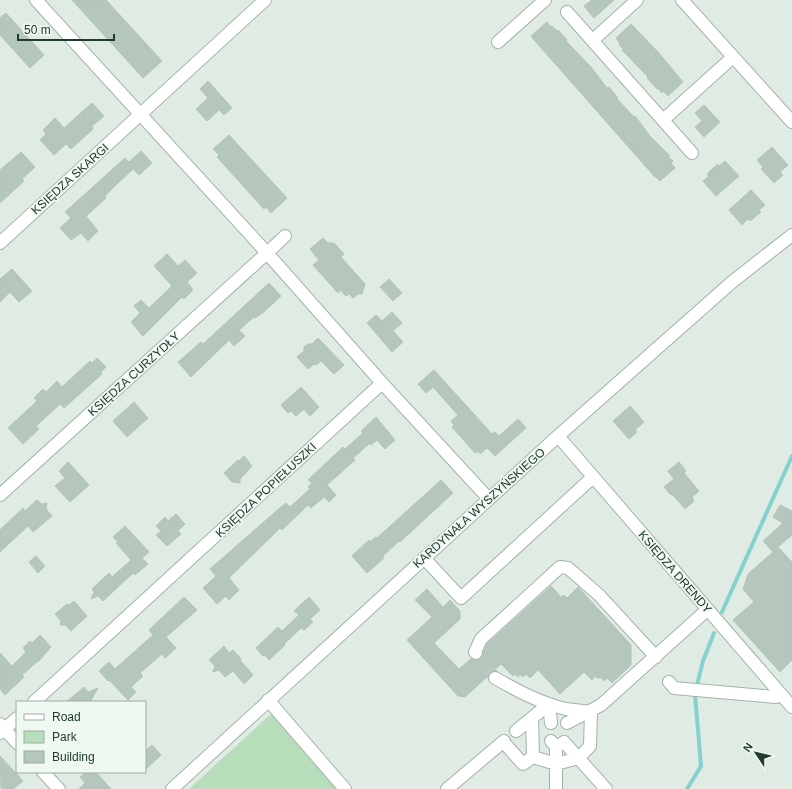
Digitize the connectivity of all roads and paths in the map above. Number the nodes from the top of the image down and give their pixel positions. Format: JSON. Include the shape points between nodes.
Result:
{"nodes":[{"id":1,"x":36,"y":0,"type":"edge"},
{"id":2,"x":265,"y":0,"type":"edge"},
{"id":3,"x":545,"y":0,"type":"edge"},
{"id":4,"x":637,"y":0,"type":"edge"},
{"id":5,"x":682,"y":0,"type":"edge"},
{"id":6,"x":567,"y":12,"type":"dead end"},
{"id":7,"x":593,"y":40,"type":"junction"},
{"id":8,"x":498,"y":42,"type":"dead end"},
{"id":9,"x":733,"y":57,"type":"junction"},
{"id":10,"x":140,"y":115,"type":"junction"},
{"id":11,"x":663,"y":120,"type":"junction"},
{"id":12,"x":792,"y":122,"type":"edge"},
{"id":13,"x":692,"y":153,"type":"dead end"},
{"id":14,"x":792,"y":234,"type":"edge"},
{"id":15,"x":285,"y":236,"type":"dead end"},
{"id":16,"x":0,"y":243,"type":"edge"},
{"id":17,"x":267,"y":253,"type":"junction"},
{"id":18,"x":382,"y":383,"type":"junction"},
{"id":19,"x":558,"y":436,"type":"junction"},
{"id":20,"x":593,"y":477,"type":"junction"},
{"id":21,"x":0,"y":495,"type":"edge"},
{"id":22,"x":488,"y":499,"type":"junction"},
{"id":23,"x":424,"y":558,"type":"junction"},
{"id":24,"x":707,"y":610,"type":"junction"},
{"id":25,"x":476,"y":653,"type":"dead end"},
{"id":26,"x":654,"y":662,"type":"junction"},
{"id":27,"x":495,"y":678,"type":"tunnel mouth"},
{"id":28,"x":669,"y":682,"type":"dead end"},
{"id":29,"x":780,"y":693,"type":"junction"},
{"id":30,"x":268,"y":700,"type":"junction"},
{"id":31,"x":35,"y":701,"type":"edge"},
{"id":32,"x":549,"y":704,"type":"junction"},
{"id":33,"x":792,"y":707,"type":"edge"},
{"id":34,"x":596,"y":708,"type":"junction"},
{"id":35,"x":532,"y":718,"type":"junction"},
{"id":36,"x":16,"y":719,"type":"edge"},
{"id":37,"x":551,"y":723,"type":"dead end"},
{"id":38,"x":567,"y":723,"type":"dead end"},
{"id":39,"x":2,"y":729,"type":"edge"},
{"id":40,"x":516,"y":731,"type":"dead end"},
{"id":41,"x":16,"y":742,"type":"edge"},
{"id":42,"x":533,"y":757,"type":"junction"},
{"id":43,"x":579,"y":758,"type":"junction"},
{"id":44,"x":556,"y":764,"type":"junction"},
{"id":45,"x":44,"y":773,"type":"edge"},
{"id":46,"x":58,"y":789,"type":"edge"},
{"id":47,"x":172,"y":789,"type":"edge"},
{"id":48,"x":345,"y":789,"type":"edge"},
{"id":49,"x":447,"y":789,"type":"edge"},
{"id":50,"x":556,"y":789,"type":"edge"},
{"id":51,"x":606,"y":789,"type":"edge"}],
"edges":[{"from":1,"to":10,"type":"street"},
{"from":2,"to":10,"type":"street","name":"KSIĘDZA SKARGI"},
{"from":3,"to":8,"type":"street"},
{"from":4,"to":7,"type":"street"},
{"from":5,"to":9,"type":"street"},
{"from":6,"to":7,"type":"street"},
{"from":7,"to":11,"type":"street"},
{"from":9,"to":11,"type":"street"},
{"from":9,"to":12,"type":"street"},
{"from":10,"to":16,"type":"street","name":"KSIĘDZA SKARGI"},
{"from":10,"to":17,"type":"street"},
{"from":11,"to":13,"type":"street"},
{"from":14,"to":19,"type":"street","name":"KARDYNAŁA WYSZYŃSKIEGO","via":[[732,282]]},
{"from":15,"to":17,"type":"street","name":"KSIĘDZA CURZYDŁY"},
{"from":17,"to":18,"type":"street"},
{"from":17,"to":21,"type":"street","name":"KSIĘDZA CURZYDŁY"},
{"from":18,"to":22,"type":"street"},
{"from":18,"to":31,"type":"street","name":"KSIĘDZA POPIEŁUSZKI"},
{"from":19,"to":20,"type":"street","name":"KSIĘDZA DRENDY"},
{"from":19,"to":22,"type":"street","name":"KARDYNAŁA WYSZYŃSKIEGO"},
{"from":20,"to":23,"type":"street","via":[[461,598]]},
{"from":20,"to":24,"type":"street","name":"KSIĘDZA DRENDY"},
{"from":22,"to":23,"type":"street","name":"KARDYNAŁA WYSZYŃSKIEGO"},
{"from":23,"to":30,"type":"street","name":"KARDYNAŁA WYSZYŃSKIEGO"},
{"from":24,"to":26,"type":"street"},
{"from":24,"to":29,"type":"street","name":"KSIĘDZA DRENDY"},
{"from":25,"to":26,"type":"street","via":[[474,652],[481,639],[560,567],[568,568],[599,595]]},
{"from":26,"to":34,"type":"street"},
{"from":27,"to":32,"type":"street"},
{"from":28,"to":29,"type":"street","via":[[674,688],[776,697]]},
{"from":29,"to":33,"type":"street","name":"KSIĘDZA DRENDY"},
{"from":30,"to":47,"type":"street","name":"KARDYNAŁA WYSZYŃSKIEGO"},
{"from":30,"to":48,"type":"street"},
{"from":32,"to":34,"type":"street","via":[[567,709]]},
{"from":32,"to":35,"type":"street"},
{"from":32,"to":37,"type":"street"},
{"from":34,"to":38,"type":"street"},
{"from":34,"to":43,"type":"street","via":[[590,746]]},
{"from":35,"to":40,"type":"street"},
{"from":35,"to":42,"type":"street"},
{"from":36,"to":39,"type":"street"},
{"from":39,"to":41,"type":"street"},
{"from":42,"to":44,"type":"street"},
{"from":42,"to":49,"type":"street","via":[[523,764],[506,743]]},
{"from":43,"to":44,"type":"street"},
{"from":43,"to":44,"type":"street","via":[[564,742],[554,744]]},
{"from":43,"to":51,"type":"street"},
{"from":44,"to":50,"type":"street"},
{"from":45,"to":46,"type":"street"}]}
